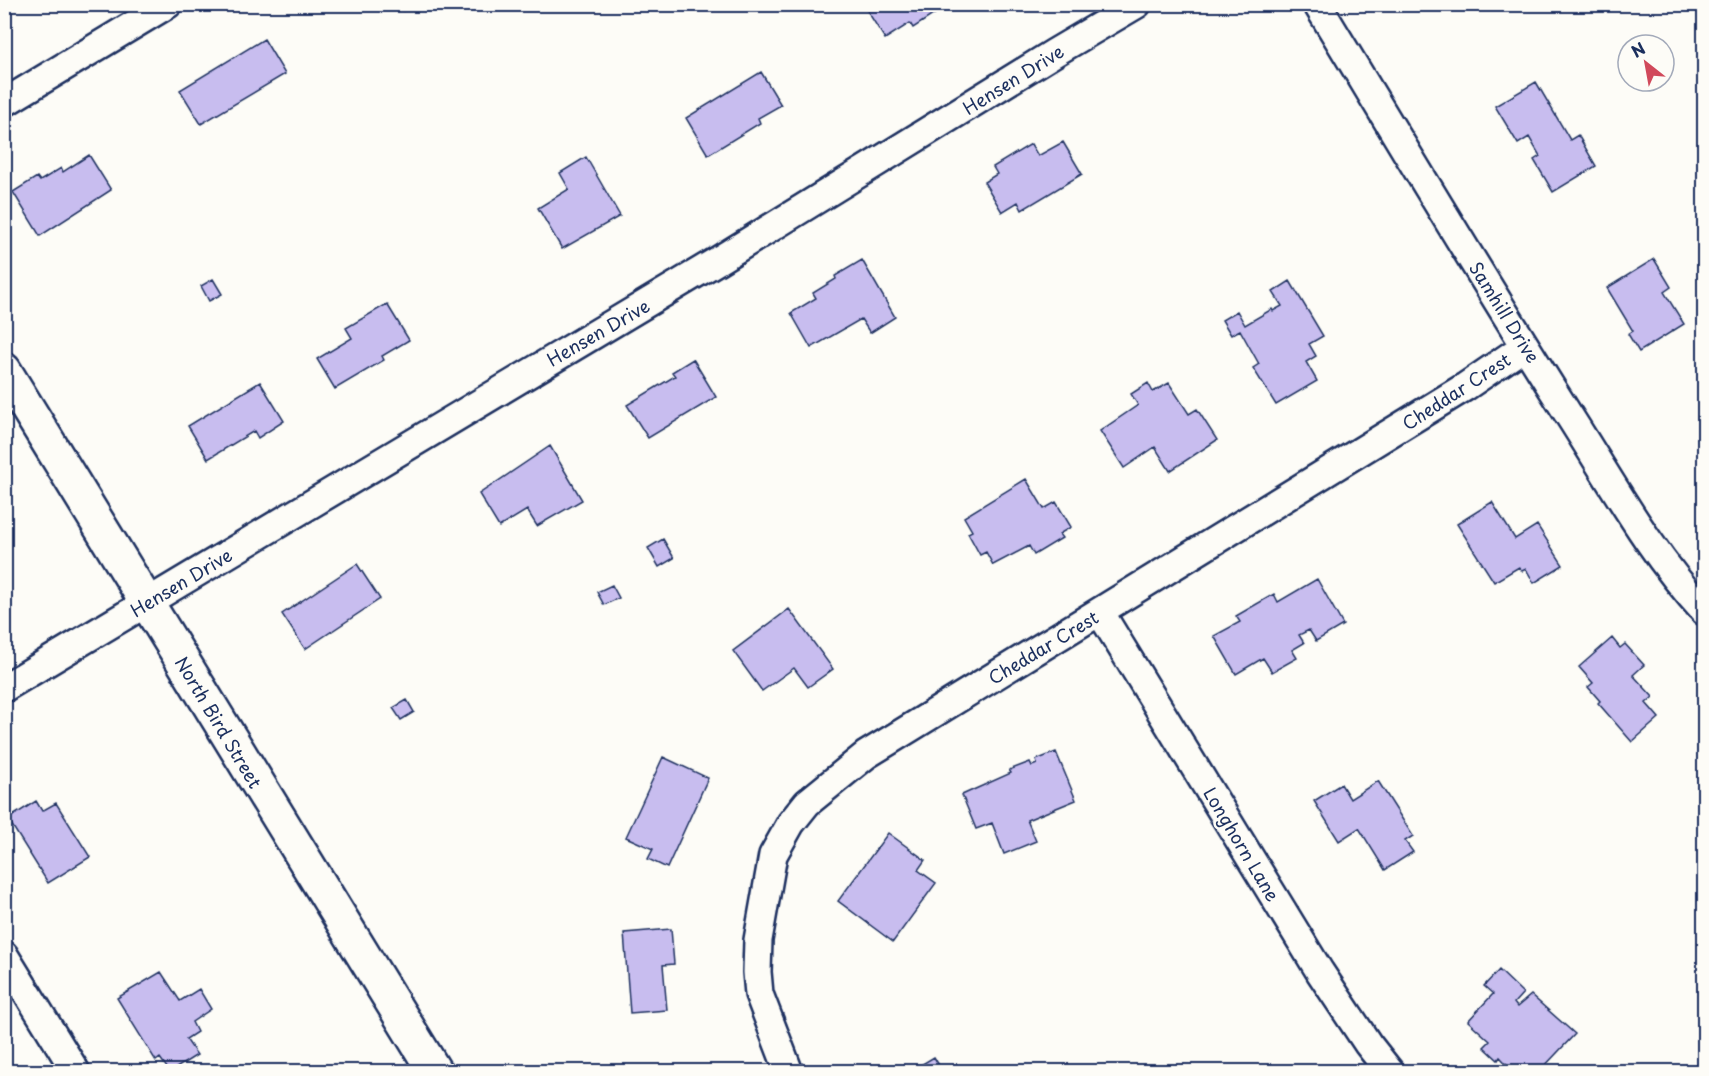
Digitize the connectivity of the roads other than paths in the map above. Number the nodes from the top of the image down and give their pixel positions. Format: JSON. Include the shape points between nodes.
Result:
{"nodes":[{"id":1,"x":168,"y":4,"type":"edge"},
{"id":2,"x":1137,"y":4,"type":"edge"},
{"id":3,"x":1317,"y":4,"type":"edge"},
{"id":4,"x":4,"y":103,"type":"edge"},
{"id":5,"x":1526,"y":346,"type":"junction"},
{"id":6,"x":4,"y":370,"type":"edge"},
{"id":7,"x":147,"y":603,"type":"junction"},
{"id":8,"x":1704,"y":611,"type":"edge"},
{"id":9,"x":1100,"y":612,"type":"junction"},
{"id":10,"x":4,"y":688,"type":"edge"},
{"id":11,"x":4,"y":955,"type":"edge"},
{"id":12,"x":76,"y":1071,"type":"edge"},
{"id":13,"x":435,"y":1071,"type":"edge"},
{"id":14,"x":789,"y":1071,"type":"edge"},
{"id":15,"x":1390,"y":1071,"type":"edge"}],
"edges":[{"from":1,"to":4,"type":"street"},
{"from":2,"to":7,"type":"street","name":"Hensen Drive"},
{"from":3,"to":5,"type":"street","name":"Samhill Drive"},
{"from":5,"to":8,"type":"street","name":"Samhill Drive","via":[[1657,552]]},
{"from":5,"to":9,"type":"street","name":"Cheddar Crest"},
{"from":6,"to":7,"type":"street","name":"North Bird Street"},
{"from":7,"to":10,"type":"street","name":"Hensen Drive"},
{"from":7,"to":13,"type":"street","name":"North Bird Street"},
{"from":9,"to":14,"type":"street","name":"Cheddar Crest","via":[[866,755],[807,803],[791,823],[773,855],[758,940],[757,972],[759,994]]},
{"from":9,"to":15,"type":"street","name":"Longhorn Lane","via":[[1320,972]]},
{"from":11,"to":12,"type":"street"}]}
